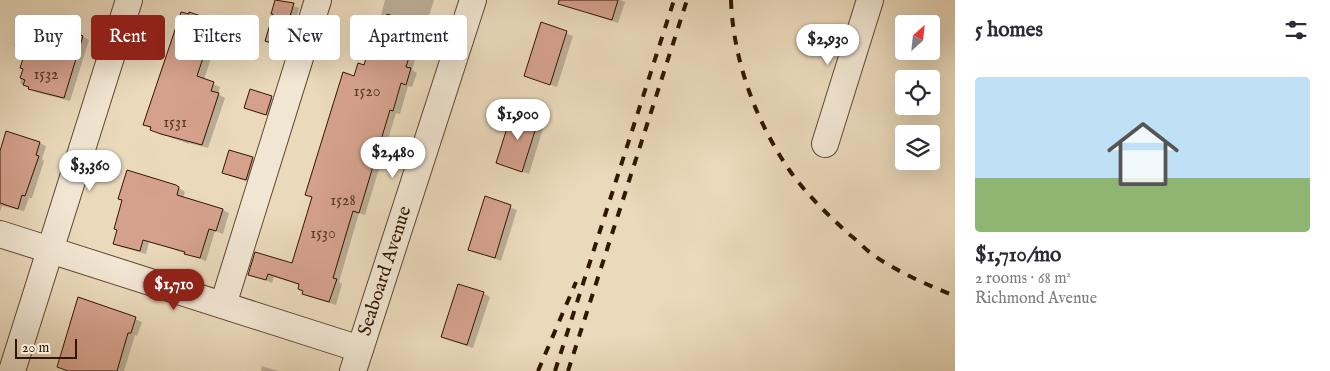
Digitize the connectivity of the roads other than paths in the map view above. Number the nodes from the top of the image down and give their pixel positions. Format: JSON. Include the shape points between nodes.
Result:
{"nodes":[{"id":1,"x":130,"y":0,"type":"edge"},
{"id":2,"x":318,"y":0,"type":"edge"},
{"id":3,"x":473,"y":0,"type":"edge"},
{"id":4,"x":870,"y":0,"type":"edge"},
{"id":5,"x":825,"y":144,"type":"dead end"},
{"id":6,"x":0,"y":234,"type":"edge"},
{"id":7,"x":50,"y":250,"type":"junction"},
{"id":8,"x":223,"y":305,"type":"junction"},
{"id":9,"x":356,"y":360,"type":"edge"},
{"id":10,"x":12,"y":371,"type":"edge"}],
"edges":[{"from":1,"to":7,"type":"street"},
{"from":2,"to":8,"type":"street"},
{"from":3,"to":9,"type":"street","name":"Seaboard Avenue"},
{"from":4,"to":5,"type":"street"},
{"from":6,"to":7,"type":"street"},
{"from":7,"to":8,"type":"street"},
{"from":7,"to":10,"type":"street"},
{"from":8,"to":9,"type":"street"}]}
